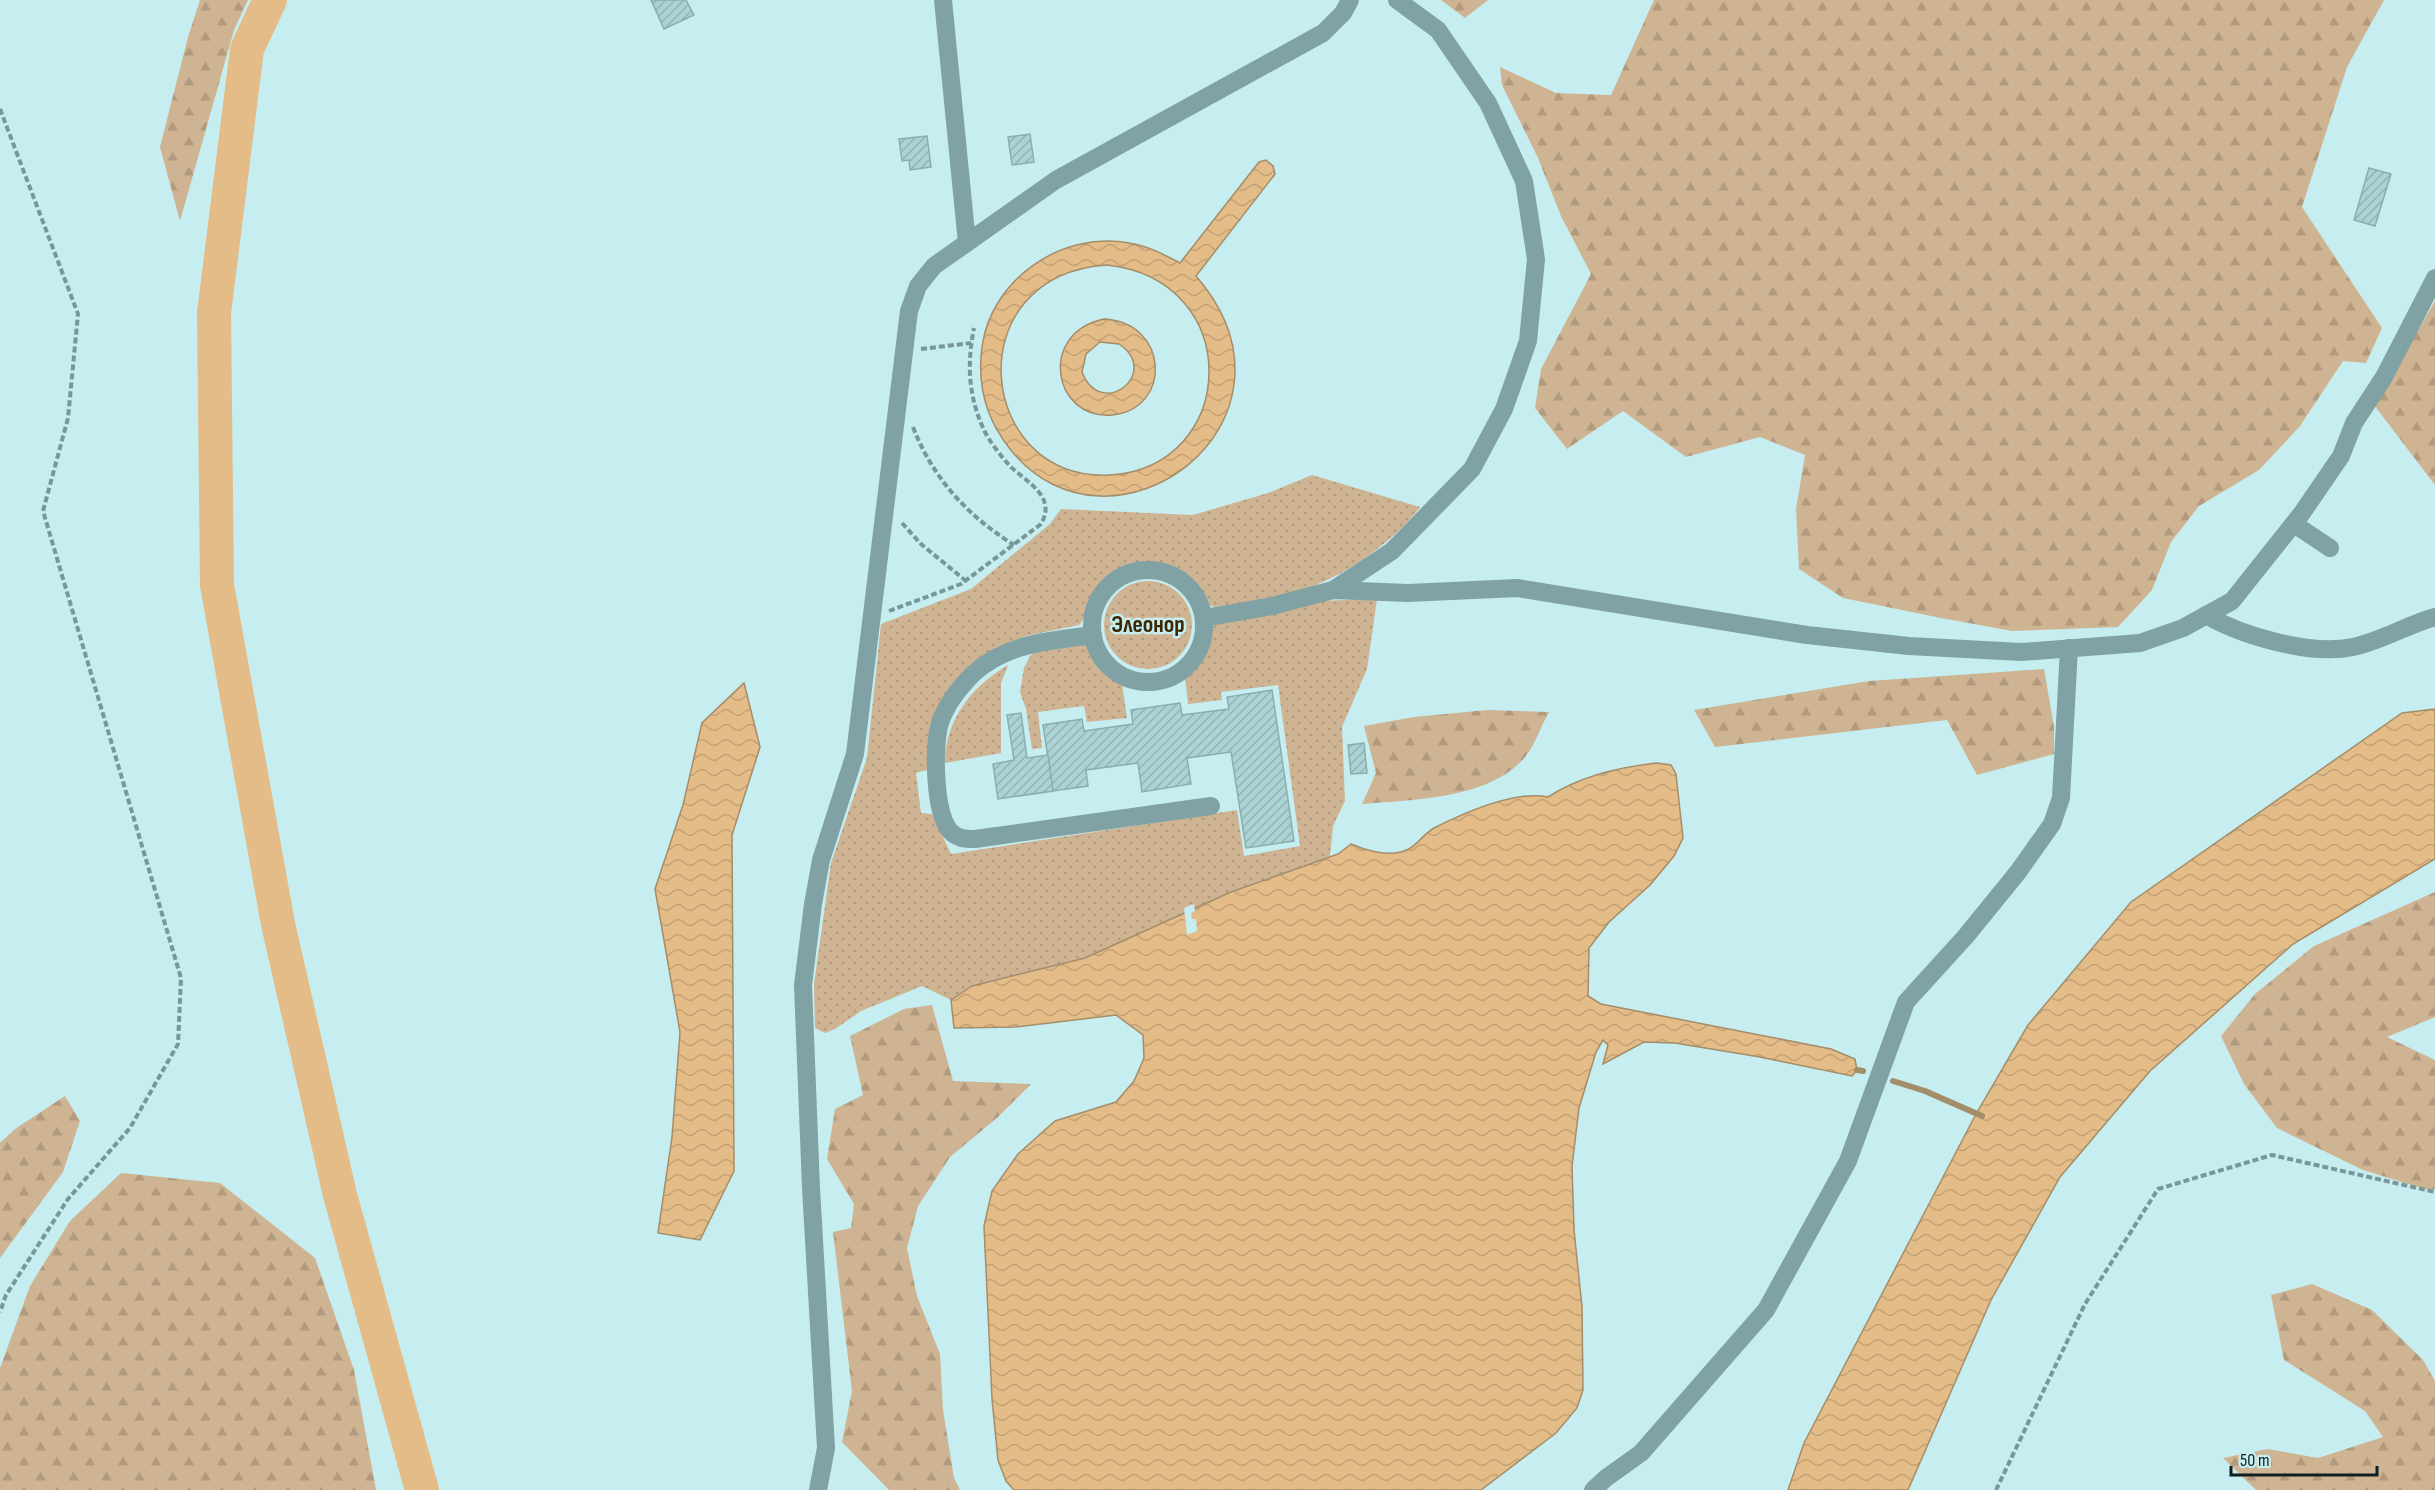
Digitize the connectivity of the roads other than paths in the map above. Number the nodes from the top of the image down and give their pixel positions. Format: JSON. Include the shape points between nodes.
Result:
{"nodes":[{"id":1,"x":943,"y":0,"type":"edge"},
{"id":2,"x":1350,"y":0,"type":"edge"},
{"id":3,"x":1397,"y":0,"type":"edge"},
{"id":4,"x":967,"y":243,"type":"junction"},
{"id":5,"x":2435,"y":278,"type":"edge"},
{"id":6,"x":2294,"y":524,"type":"junction"},
{"id":7,"x":2330,"y":548,"type":"dead end"},
{"id":8,"x":1333,"y":590,"type":"junction"},
{"id":9,"x":2206,"y":615,"type":"junction"},
{"id":10,"x":2435,"y":617,"type":"edge"},
{"id":11,"x":1204,"y":618,"type":"junction"},
{"id":12,"x":1093,"y":635,"type":"junction"},
{"id":13,"x":2069,"y":648,"type":"junction"},
{"id":14,"x":1211,"y":806,"type":"dead end"},
{"id":15,"x":818,"y":1490,"type":"edge"},
{"id":16,"x":1593,"y":1490,"type":"edge"}],
"edges":[{"from":1,"to":4,"type":"lane"},
{"from":2,"to":4,"type":"lane","via":[[1323,33],[1056,180]]},
{"from":3,"to":8,"type":"lane","via":[[1438,30],[1488,103],[1524,181],[1536,259],[1528,341],[1504,409],[1472,469],[1392,551]]},
{"from":4,"to":15,"type":"lane","via":[[934,266],[918,286],[909,311],[855,754],[821,860],[803,985],[826,1448]]},
{"from":5,"to":6,"type":"lane","via":[[2384,377],[2354,423],[2341,456]]},
{"from":6,"to":7,"type":"lane"},
{"from":6,"to":9,"type":"lane","via":[[2232,601]]},
{"from":8,"to":11,"type":"lane"},
{"from":8,"to":13,"type":"lane","via":[[1408,593],[1517,588],[1807,635],[1898,645],[2020,652]]},
{"from":9,"to":10,"type":"lane","via":[[2225,626],[2302,647],[2331,650],[2354,647]]},
{"from":9,"to":13,"type":"lane","via":[[2140,643]]},
{"from":11,"to":12,"type":"lane","via":[[1204,635],[1188,666],[1157,682],[1139,681],[1115,671],[1098,651]]},
{"from":11,"to":12,"type":"lane","via":[[1197,599],[1185,584],[1168,574],[1140,571],[1113,583],[1100,597],[1093,615]]},
{"from":12,"to":14,"type":"lane","via":[[1028,644],[1004,653],[974,674],[958,692],[943,716],[936,744],[944,819],[950,830],[960,838],[975,839]]},
{"from":13,"to":16,"type":"lane","via":[[2061,798],[2052,824],[1966,936],[1906,1002],[1848,1161],[1766,1310],[1641,1453]]}]}
